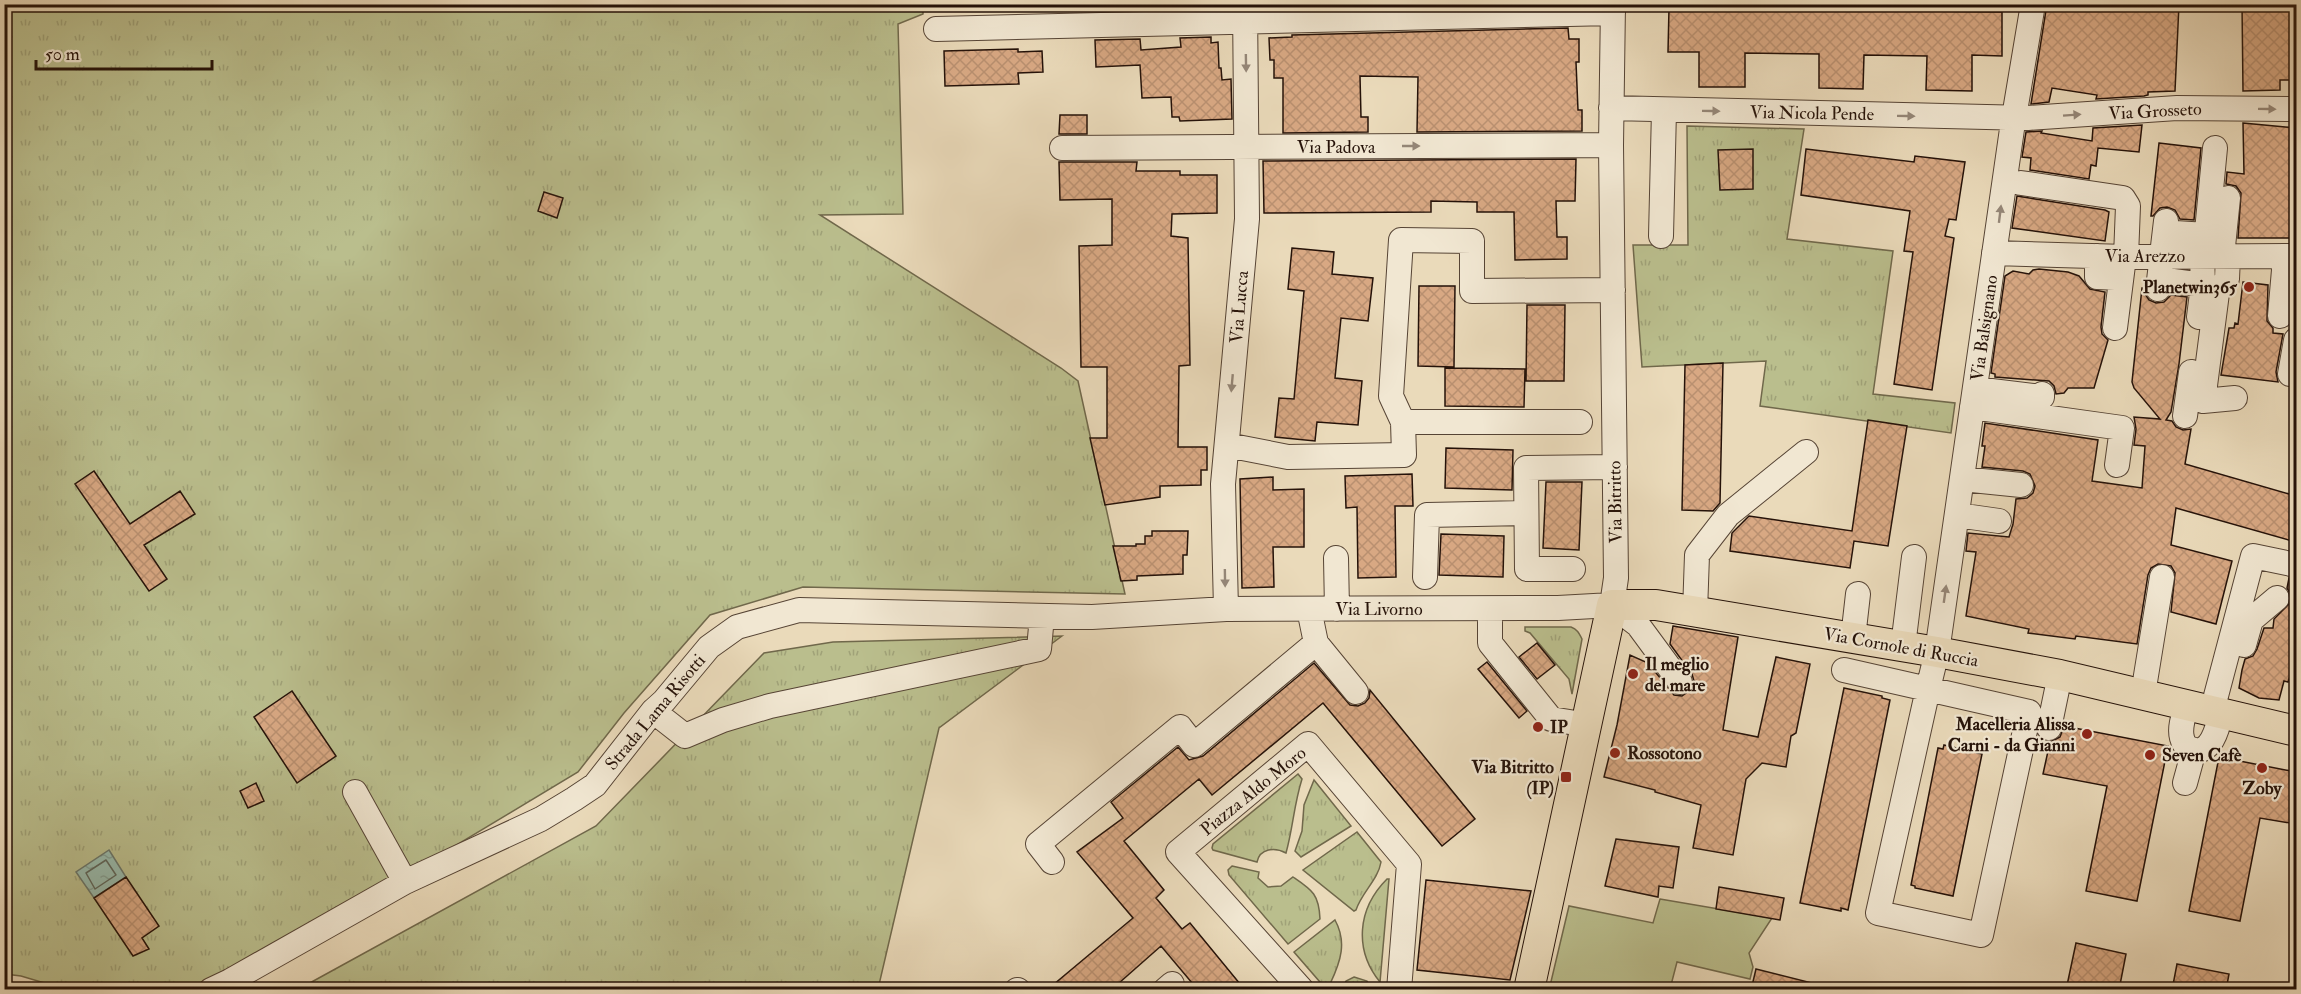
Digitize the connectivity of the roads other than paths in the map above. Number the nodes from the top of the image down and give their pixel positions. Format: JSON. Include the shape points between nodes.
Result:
{"nodes":[{"id":1,"x":2033,"y":4,"type":"edge"},
{"id":2,"x":1613,"y":9,"type":"edge"},
{"id":3,"x":1245,"y":13,"type":"edge"},
{"id":4,"x":936,"y":29,"type":"dead end"},
{"id":5,"x":1611,"y":108,"type":"junction"},
{"id":6,"x":2296,"y":109,"type":"edge"},
{"id":7,"x":1664,"y":110,"type":"junction"},
{"id":8,"x":2013,"y":118,"type":"junction"},
{"id":9,"x":1611,"y":145,"type":"junction"},
{"id":10,"x":1247,"y":147,"type":"junction"},
{"id":11,"x":1062,"y":148,"type":"dead end"},
{"id":12,"x":2215,"y":148,"type":"dead end"},
{"id":13,"x":2021,"y":183,"type":"dead end"},
{"id":14,"x":2228,"y":198,"type":"dead end"},
{"id":15,"x":2116,"y":219,"type":"dead end"},
{"id":16,"x":1661,"y":236,"type":"dead end"},
{"id":17,"x":2291,"y":252,"type":"edge"},
{"id":18,"x":1994,"y":253,"type":"junction"},
{"id":19,"x":2218,"y":253,"type":"junction"},
{"id":20,"x":2127,"y":260,"type":"junction"},
{"id":21,"x":2203,"y":285,"type":"junction"},
{"id":22,"x":1613,"y":290,"type":"junction"},
{"id":23,"x":2280,"y":316,"type":"dead end"},
{"id":24,"x":2115,"y":328,"type":"dead end"},
{"id":25,"x":2222,"y":340,"type":"dead end"},
{"id":26,"x":2296,"y":340,"type":"edge"},
{"id":27,"x":2290,"y":374,"type":"dead end"},
{"id":28,"x":2042,"y":394,"type":"dead end"},
{"id":29,"x":1974,"y":398,"type":"junction"},
{"id":30,"x":2235,"y":398,"type":"dead end"},
{"id":31,"x":2185,"y":416,"type":"dead end"},
{"id":32,"x":1403,"y":422,"type":"junction"},
{"id":33,"x":1580,"y":422,"type":"dead end"},
{"id":34,"x":1227,"y":445,"type":"junction"},
{"id":35,"x":1806,"y":452,"type":"dead end"},
{"id":36,"x":2117,"y":465,"type":"dead end"},
{"id":37,"x":1615,"y":467,"type":"junction"},
{"id":38,"x":1962,"y":479,"type":"junction"},
{"id":39,"x":2021,"y":485,"type":"dead end"},
{"id":40,"x":1526,"y":513,"type":"junction"},
{"id":41,"x":1957,"y":515,"type":"junction"},
{"id":42,"x":1999,"y":521,"type":"dead end"},
{"id":43,"x":1914,"y":557,"type":"dead end"},
{"id":44,"x":1336,"y":558,"type":"dead end"},
{"id":45,"x":2296,"y":565,"type":"edge"},
{"id":46,"x":1573,"y":569,"type":"dead end"},
{"id":47,"x":1425,"y":577,"type":"dead end"},
{"id":48,"x":2162,"y":577,"type":"dead end"},
{"id":49,"x":1858,"y":594,"type":"dead end"},
{"id":50,"x":2277,"y":598,"type":"dead end"},
{"id":51,"x":1612,"y":605,"type":"junction"},
{"id":52,"x":1226,"y":609,"type":"junction"},
{"id":53,"x":1309,"y":609,"type":"junction"},
{"id":54,"x":1337,"y":609,"type":"junction"},
{"id":55,"x":1490,"y":609,"type":"junction"},
{"id":56,"x":1695,"y":612,"type":"junction"},
{"id":57,"x":1147,"y":614,"type":"joint"},
{"id":58,"x":1042,"y":616,"type":"junction"},
{"id":59,"x":1853,"y":638,"type":"junction"},
{"id":60,"x":1316,"y":643,"type":"junction"},
{"id":61,"x":1903,"y":646,"type":"junction"},
{"id":62,"x":1937,"y":652,"type":"junction"},
{"id":63,"x":1844,"y":670,"type":"dead end"},
{"id":64,"x":2060,"y":675,"type":"junction"},
{"id":65,"x":1680,"y":682,"type":"dead end"},
{"id":66,"x":1928,"y":689,"type":"junction"},
{"id":67,"x":1356,"y":692,"type":"dead end"},
{"id":68,"x":2143,"y":694,"type":"junction"},
{"id":69,"x":653,"y":711,"type":"junction"},
{"id":70,"x":2212,"y":711,"type":"junction"},
{"id":71,"x":1588,"y":726,"type":"junction"},
{"id":72,"x":2049,"y":728,"type":"dead end"},
{"id":73,"x":2296,"y":731,"type":"edge"},
{"id":74,"x":2194,"y":750,"type":"junction"},
{"id":75,"x":2185,"y":783,"type":"dead end"},
{"id":76,"x":355,"y":792,"type":"dead end"},
{"id":77,"x":1052,"y":862,"type":"dead end"},
{"id":78,"x":405,"y":882,"type":"junction"},
{"id":79,"x":211,"y":990,"type":"edge"},
{"id":80,"x":1302,"y":990,"type":"edge"},
{"id":81,"x":1399,"y":990,"type":"edge"},
{"id":82,"x":1529,"y":990,"type":"edge"}],
"edges":[{"from":1,"to":8,"type":"street","name":"Via Balsignano"},
{"from":2,"to":3,"type":"street"},
{"from":2,"to":5,"type":"street","name":"Via Bitritto"},
{"from":3,"to":4,"type":"street"},
{"from":3,"to":10,"type":"street","name":"Via Lucca","one_way":true},
{"from":5,"to":7,"type":"street","name":"Via Nicola Pende"},
{"from":5,"to":9,"type":"street","name":"Via Bitritto"},
{"from":8,"to":6,"type":"street","name":"Via Grosseto","one_way":true,"via":[[2177,108]]},
{"from":7,"to":8,"type":"street","name":"Via Nicola Pende","one_way":true},
{"from":7,"to":16,"type":"street"},
{"from":18,"to":8,"type":"street","name":"Via Balsignano","one_way":true},
{"from":10,"to":9,"type":"street","name":"Via Padova","one_way":true},
{"from":9,"to":22,"type":"street","name":"Via Bitritto"},
{"from":10,"to":11,"type":"street","name":"Via Padova"},
{"from":10,"to":34,"type":"street","name":"Via Lucca","one_way":true,"via":[[1247,219]]},
{"from":12,"to":19,"type":"street"},
{"from":13,"to":20,"type":"street","via":[[2123,198],[2128,206]]},
{"from":14,"to":19,"type":"street"},
{"from":15,"to":20,"type":"street"},
{"from":17,"to":19,"type":"street","name":"Via Arezzo"},
{"from":17,"to":23,"type":"street","via":[[2284,268]]},
{"from":18,"to":20,"type":"street","name":"Via Arezzo"},
{"from":18,"to":29,"type":"street","name":"Via Balsignano"},
{"from":19,"to":20,"type":"street","name":"Via Arezzo"},
{"from":19,"to":20,"type":"street","via":[[2171,227]]},
{"from":19,"to":21,"type":"street"},
{"from":19,"to":25,"type":"street","via":[[2239,283],[2227,300]]},
{"from":19,"to":30,"type":"street","via":[[2227,279],[2217,293],[2203,401]]},
{"from":20,"to":21,"type":"street","via":[[2159,286]]},
{"from":20,"to":24,"type":"street"},
{"from":21,"to":31,"type":"street"},
{"from":22,"to":32,"type":"street","via":[[1472,291],[1472,241],[1401,240],[1391,396]]},
{"from":22,"to":37,"type":"street","name":"Via Bitritto"},
{"from":26,"to":27,"type":"street"},
{"from":28,"to":29,"type":"street"},
{"from":29,"to":36,"type":"street","via":[[2122,428]]},
{"from":29,"to":38,"type":"street","name":"Via Balsignano"},
{"from":32,"to":33,"type":"street"},
{"from":32,"to":34,"type":"street","via":[[1404,455],[1288,457]]},
{"from":34,"to":52,"type":"street","name":"Via Lucca","one_way":true,"via":[[1223,484]]},
{"from":35,"to":56,"type":"street","via":[[1728,515],[1697,555]]},
{"from":37,"to":40,"type":"street","via":[[1526,468]]},
{"from":37,"to":51,"type":"street","name":"Via Bitritto","via":[[1616,578]]},
{"from":38,"to":39,"type":"street"},
{"from":38,"to":41,"type":"street","name":"Via Balsignano"},
{"from":40,"to":46,"type":"street","via":[[1527,568]]},
{"from":40,"to":47,"type":"street","via":[[1427,515]]},
{"from":41,"to":42,"type":"street"},
{"from":62,"to":41,"type":"street","name":"Via Balsignano","one_way":true},
{"from":43,"to":61,"type":"street"},
{"from":44,"to":54,"type":"street"},
{"from":45,"to":70,"type":"street","via":[[2253,556]]},
{"from":48,"to":68,"type":"street"},
{"from":49,"to":59,"type":"street"},
{"from":50,"to":70,"type":"street","via":[[2251,620]]},
{"from":51,"to":55,"type":"street","name":"Via Livorno"},
{"from":51,"to":56,"type":"main road","name":"Via Cornole di Ruccia","via":[[1656,605]]},
{"from":51,"to":65,"type":"street","via":[[1638,625]]},
{"from":51,"to":71,"type":"main road","name":"Via Bitritto"},
{"from":52,"to":53,"type":"street","name":"Via Livorno"},
{"from":52,"to":57,"type":"street","name":"Via Livorno"},
{"from":53,"to":54,"type":"street","name":"Via Livorno"},
{"from":53,"to":60,"type":"street"},
{"from":54,"to":55,"type":"street","name":"Via Livorno"},
{"from":55,"to":71,"type":"street","via":[[1490,643],[1551,718]]},
{"from":56,"to":59,"type":"main road","name":"Via Cornole di Ruccia"},
{"from":57,"to":58,"type":"street","name":"Strada Lama Risotti"},
{"from":58,"to":69,"type":"street","name":"Strada Lama Risotti","via":[[799,610],[737,627],[709,647]]},
{"from":58,"to":69,"type":"street","via":[[1039,648],[770,706],[685,736]]},
{"from":59,"to":61,"type":"main road","name":"Via Cornole di Ruccia"},
{"from":60,"to":67,"type":"street"},
{"from":60,"to":77,"type":"street","via":[[1194,745],[1180,727],[1046,837],[1038,844]]},
{"from":61,"to":62,"type":"main road","name":"Via Cornole di Ruccia"},
{"from":62,"to":64,"type":"main road","name":"Via Cornole di Ruccia"},
{"from":62,"to":66,"type":"street","name":"Via Balsignano"},
{"from":63,"to":66,"type":"street"},
{"from":64,"to":68,"type":"main road","name":"Via Cornole di Ruccia"},
{"from":64,"to":72,"type":"street"},
{"from":66,"to":66,"type":"street","name":"Via Balsignano","via":[[2029,712],[1981,935],[1878,913]]},
{"from":68,"to":70,"type":"main road","name":"Via Cornole di Ruccia"},
{"from":69,"to":78,"type":"street","name":"Strada Lama Risotti","via":[[595,785],[541,819]]},
{"from":70,"to":73,"type":"main road","name":"Via Cornole di Ruccia"},
{"from":70,"to":74,"type":"street","via":[[2218,728],[2208,745]]},
{"from":70,"to":74,"type":"street","via":[[2181,728],[2182,741]]},
{"from":71,"to":82,"type":"main road","name":"Via Bitritto"},
{"from":74,"to":75,"type":"street"},
{"from":76,"to":78,"type":"street"},
{"from":78,"to":79,"type":"street","name":"Strada Lama Risotti"},
{"from":80,"to":81,"type":"street","name":"Piazza Aldo Moro","via":[[1178,852],[1308,744],[1409,864]]}]}
